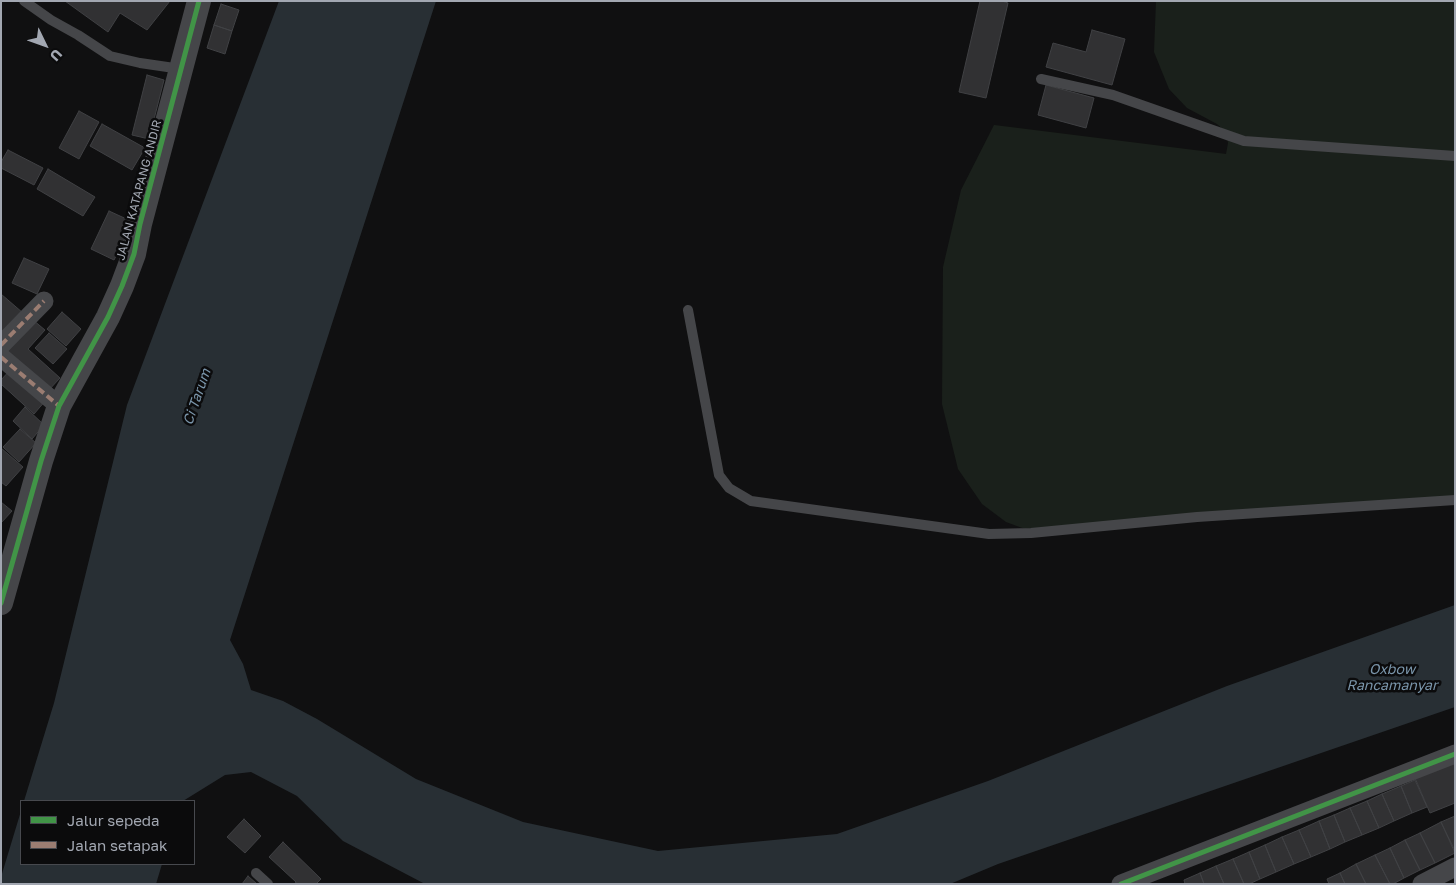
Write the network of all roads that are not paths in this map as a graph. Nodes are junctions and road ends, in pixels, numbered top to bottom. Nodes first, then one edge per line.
1 (24, 1) edge
2 (199, 1) edge
3 (181, 69) junction
4 (1041, 78) dead end
5 (1455, 156) edge
6 (44, 300) dead end
7 (688, 310) dead end
8 (1, 345) edge
9 (1, 358) edge
10 (59, 406) junction
11 (1455, 500) edge
12 (3, 593) edge
13 (1455, 754) edge
14 (1455, 866) edge
15 (256, 873) dead end
16 (268, 884) edge
17 (1121, 884) edge
18 (1422, 884) edge

1 - 3 lane
2 - 3 street, JALAN KATAPANG ANDIR
3 - 10 street, JALAN KATAPANG ANDIR
4 - 5 lane
6 - 8 street
7 - 11 lane
9 - 10 street
10 - 12 street, JALAN KATAPANG ANDIR
13 - 17 street
14 - 18 street
15 - 16 lane

